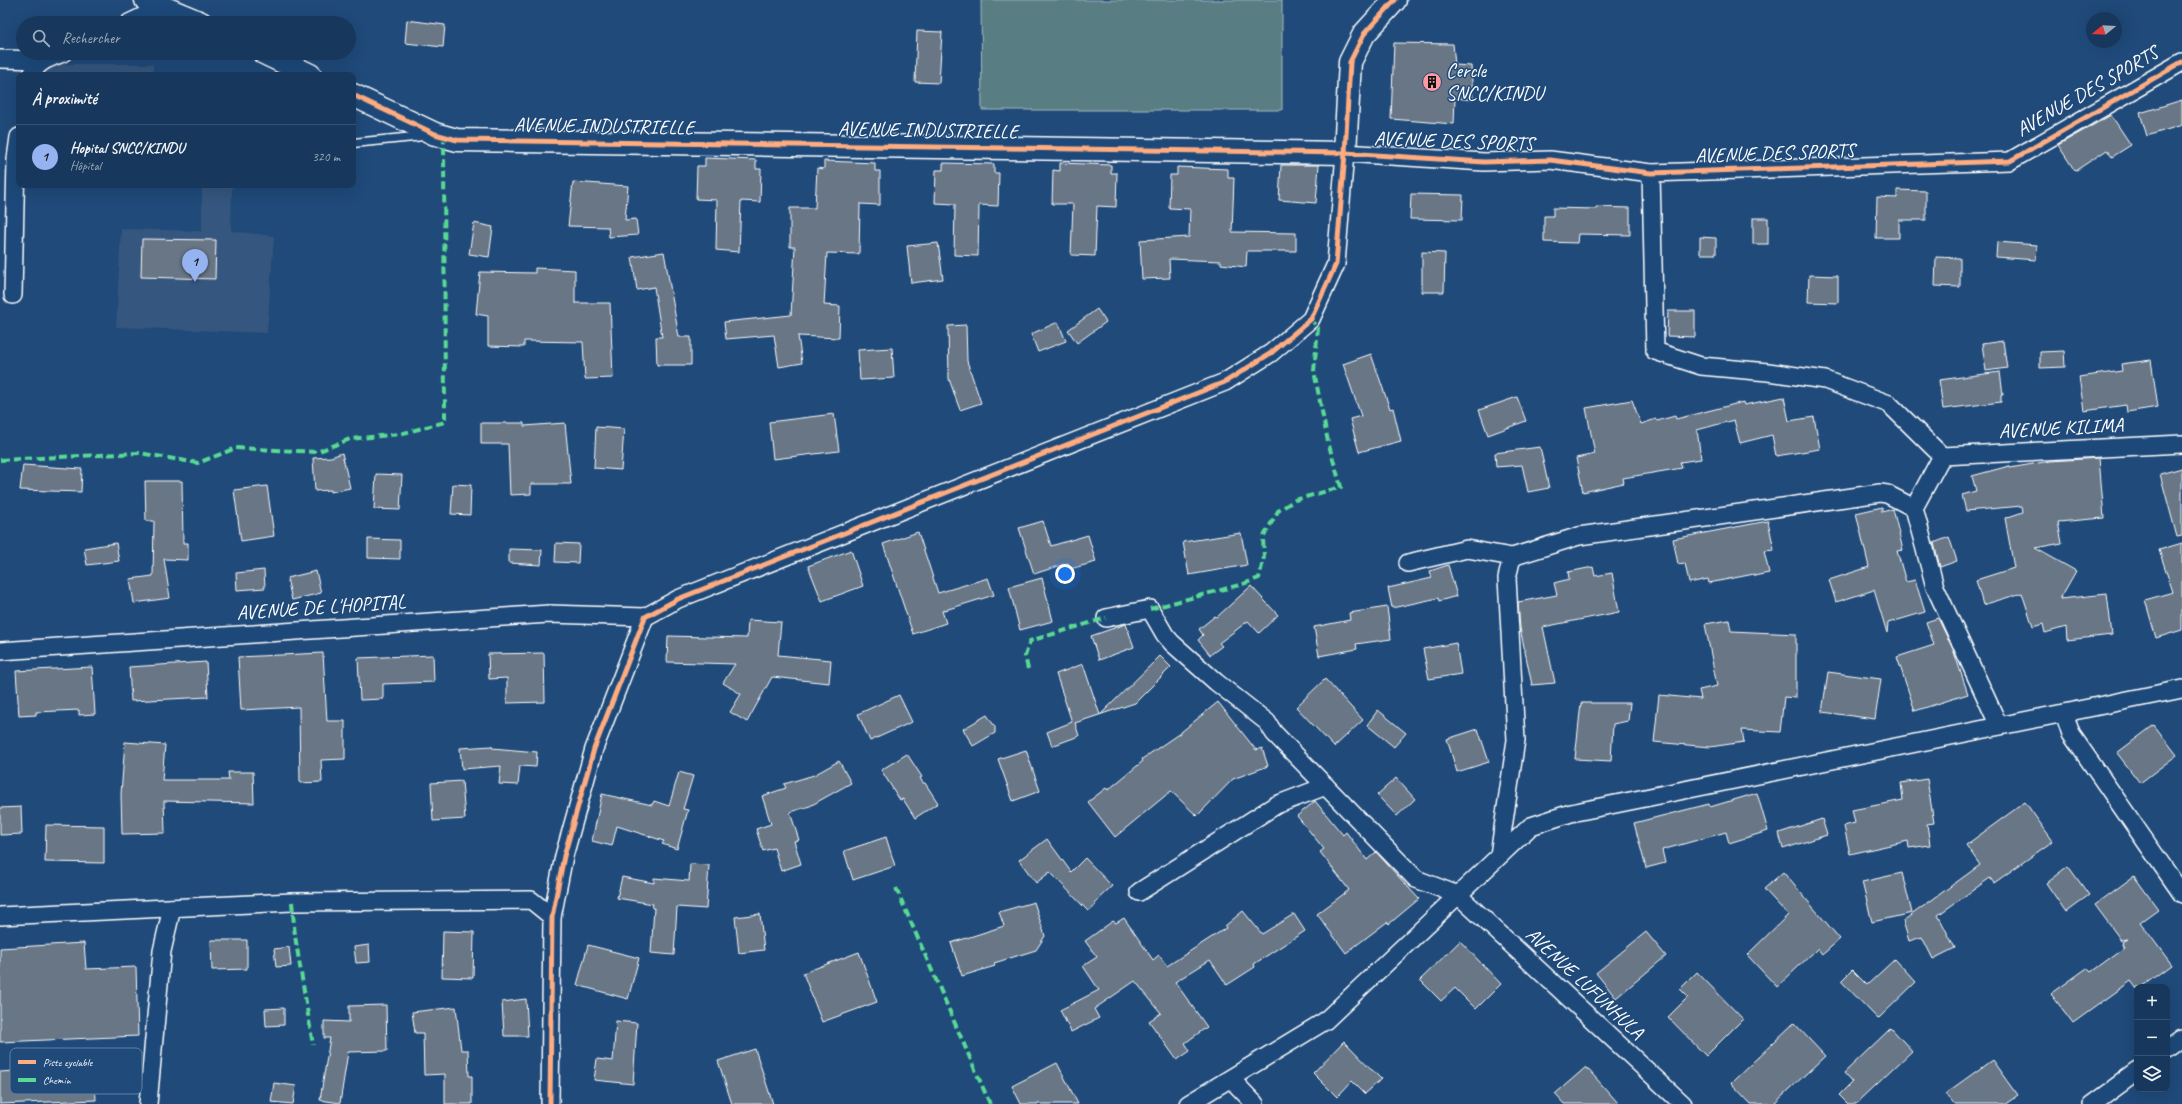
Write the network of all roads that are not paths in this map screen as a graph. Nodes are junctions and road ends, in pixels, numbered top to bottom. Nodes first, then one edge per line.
1 (1395, 0) edge
2 (156, 3) edge
3 (138, 16) edge
4 (185, 16) edge
5 (0, 59) edge
6 (16, 59) edge
7 (44, 60) edge
8 (279, 60) edge
9 (2182, 62) edge
10 (33, 72) edge
11 (304, 72) edge
12 (356, 96) edge
13 (435, 134) junction
14 (16, 143) edge
15 (356, 143) edge
16 (1345, 153) junction
17 (8, 159) edge
18 (1650, 173) junction
19 (7, 258) edge
20 (13, 295) dead end
21 (2182, 444) edge
22 (1942, 456) junction
23 (1914, 508) junction
24 (1512, 557) junction
25 (1408, 563) dead end
26 (645, 617) junction
27 (1106, 618) dead end
28 (0, 651) edge
29 (2182, 688) edge
30 (2064, 713) junction
31 (1999, 726) junction
32 (1326, 786) junction
33 (1499, 855) junction
34 (1139, 892) dead end
35 (2182, 894) edge
36 (1458, 895) junction
37 (172, 908) junction
38 (0, 916) edge
39 (552, 917) junction
40 (2182, 1039) edge
41 (2170, 1048) edge
42 (2134, 1073) edge
43 (1231, 1079) junction
44 (148, 1104) edge
45 (550, 1104) edge
46 (1188, 1104) edge
47 (1255, 1104) edge
48 (1683, 1104) edge
49 (2092, 1104) edge

1 - 16 street
2 - 3 street
2 - 4 street
5 - 6 street
7 - 10 street
8 - 11 street
9 - 18 street, AVENUE DES SPORTS
12 - 13 street, AVENUE INDUSTRIELLE
13 - 15 lane
13 - 16 street, AVENUE INDUSTRIELLE
14 - 17 street
16 - 18 street, AVENUE DES SPORTS
16 - 26 street
17 - 19 street
18 - 22 street
19 - 20 street
21 - 22 street, AVENUE KILIMA
22 - 23 street
23 - 24 street
23 - 31 street
24 - 25 street
24 - 33 street
26 - 28 street, AVENUE DE L'HOPITAL
26 - 39 street
27 - 32 street
29 - 30 street
30 - 31 street
30 - 35 street
31 - 33 street
32 - 34 street
32 - 36 street
33 - 36 street
36 - 43 street
36 - 48 street, AVENUE LUFUNHULA
37 - 38 street
37 - 39 street
37 - 44 street
39 - 45 street
40 - 41 street
42 - 49 street
43 - 46 street
43 - 47 street

